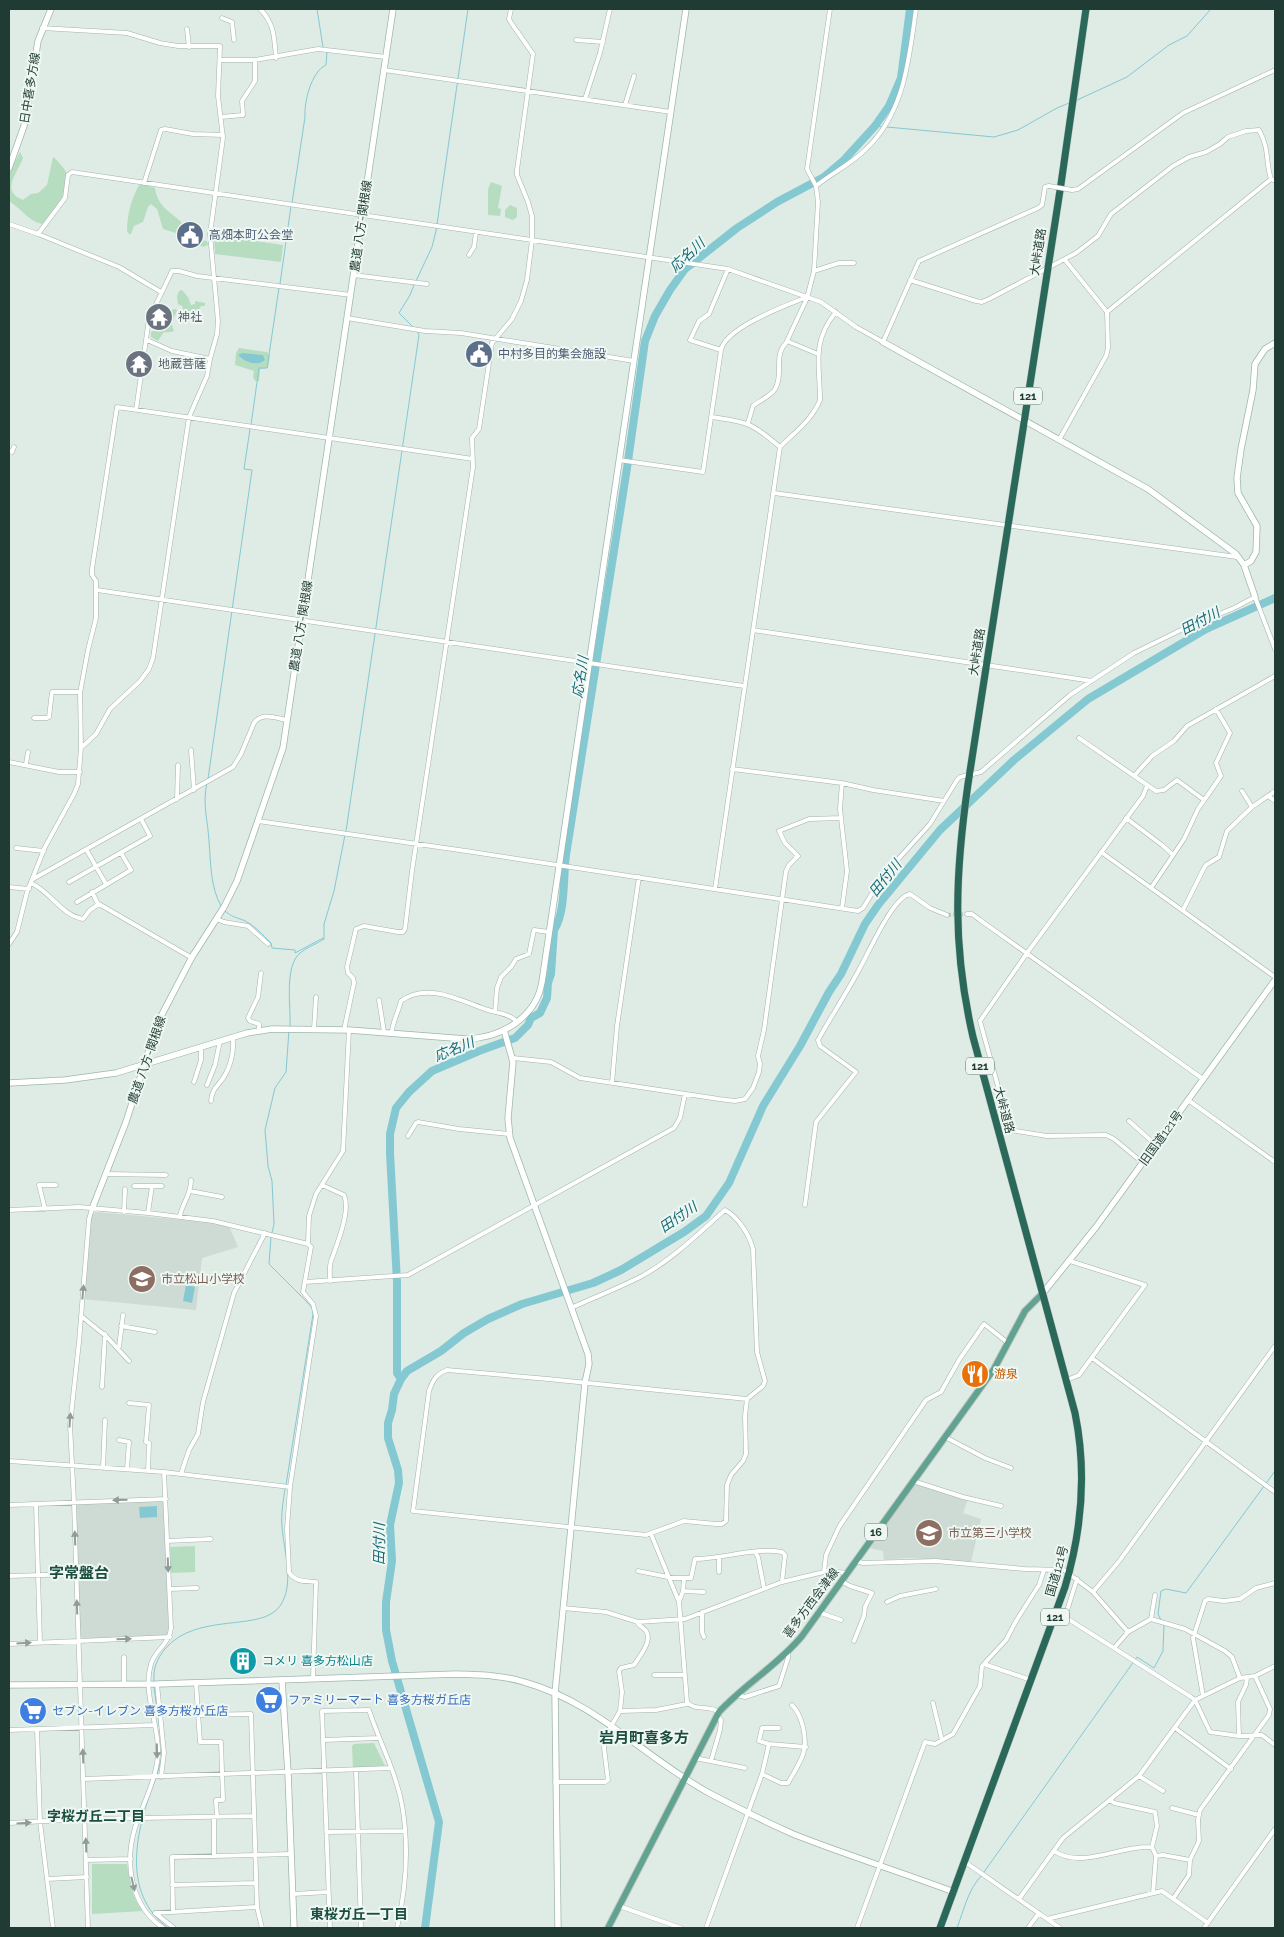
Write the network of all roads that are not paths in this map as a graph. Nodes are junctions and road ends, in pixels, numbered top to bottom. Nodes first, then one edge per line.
1 (51, 9) edge
2 (260, 9) edge
3 (393, 9) edge
4 (511, 9) edge
5 (610, 9) edge
6 (686, 9) edge
7 (830, 9) edge
8 (916, 9) edge
9 (1086, 9) edge
10 (222, 18) dead end
11 (42, 28) junction
12 (187, 29) dead end
13 (234, 40) dead end
14 (576, 40) dead end
15 (602, 42) junction
16 (189, 47) junction
17 (386, 57) junction
18 (276, 58) junction
19 (220, 60) junction
20 (256, 60) junction
21 (384, 70) junction
22 (1275, 70) edge
23 (634, 76) dead end
24 (529, 92) junction
25 (585, 99) junction
26 (625, 105) junction
27 (671, 112) junction
28 (221, 117) junction
29 (223, 135) junction
30 (9, 168) edge
31 (1273, 180) edge
32 (144, 183) junction
33 (815, 185) junction
34 (216, 194) junction
35 (362, 216) junction
36 (9, 224) edge
37 (476, 232) junction
38 (38, 234) junction
39 (532, 240) junction
40 (469, 256) dead end
41 (650, 258) junction
42 (1065, 260) junction
43 (854, 263) dead end
44 (728, 269) junction
45 (1047, 270) junction
46 (814, 271) junction
47 (354, 275) junction
48 (215, 277) junction
49 (910, 280) junction
50 (427, 284) dead end
51 (162, 292) junction
52 (350, 295) junction
53 (806, 297) junction
54 (836, 312) junction
55 (1107, 312) junction
56 (347, 318) junction
57 (147, 340) junction
58 (494, 340) junction
59 (787, 342) junction
60 (883, 342) junction
61 (1275, 342) edge
62 (721, 350) junction
63 (818, 354) junction
64 (210, 359) junction
65 (634, 361) junction
66 (136, 410) junction
67 (189, 417) junction
68 (712, 417) junction
69 (1024, 421) junction
70 (748, 424) junction
71 (329, 438) junction
72 (1059, 440) junction
73 (14, 447) dead end
74 (780, 447) junction
75 (9, 451) edge
76 (473, 459) junction
77 (621, 460) junction
78 (774, 493) junction
79 (1008, 525) junction
80 (1239, 557) junction
81 (1244, 564) junction
82 (97, 590) junction
83 (1256, 599) junction
84 (161, 601) junction
85 (302, 622) junction
86 (753, 630) junction
87 (447, 643) junction
88 (1275, 649) edge
89 (590, 664) junction
90 (986, 665) junction
91 (1275, 676) edge
92 (1092, 681) junction
93 (744, 686) junction
94 (80, 692) junction
95 (1216, 709) junction
96 (34, 718) dead end
97 (287, 720) junction
98 (1079, 738) dead end
99 (81, 748) junction
100 (191, 750) dead end
101 (28, 752) dead end
102 (9, 762) edge
103 (26, 764) junction
104 (178, 765) dead end
105 (732, 769) junction
106 (80, 772) junction
107 (970, 775) junction
108 (1134, 776) junction
109 (842, 783) junction
110 (1147, 786) junction
111 (194, 790) junction
112 (1242, 791) dead end
113 (1275, 791) edge
114 (1268, 796) junction
115 (177, 799) junction
116 (1204, 800) junction
117 (944, 801) junction
118 (1275, 801) edge
119 (1252, 807) junction
120 (841, 818) junction
121 (1126, 818) junction
122 (141, 819) junction
123 (258, 821) junction
124 (416, 844) junction
125 (16, 848) dead end
126 (86, 849) junction
127 (44, 851) junction
128 (1101, 852) junction
129 (121, 853) junction
130 (1173, 855) junction
131 (558, 865) junction
132 (96, 867) junction
133 (639, 877) junction
134 (32, 881) junction
135 (69, 882) dead end
136 (106, 884) junction
137 (9, 887) edge
138 (1152, 888) junction
139 (29, 889) junction
140 (715, 889) junction
141 (92, 892) junction
142 (782, 899) junction
143 (77, 902) dead end
144 (98, 904) junction
145 (842, 908) junction
146 (1182, 910) junction
147 (967, 914) tunnel mouth
148 (947, 915) tunnel mouth
149 (216, 919) junction
150 (549, 932) junction
151 (9, 944) edge
152 (268, 944) dead end
153 (1027, 953) junction
154 (192, 958) junction
155 (261, 973) dead end
156 (1275, 979) edge
157 (316, 997) dead end
158 (380, 1000) dead end
159 (495, 1012) junction
160 (517, 1022) junction
161 (314, 1029) junction
162 (259, 1030) junction
163 (347, 1030) junction
164 (384, 1032) junction
165 (392, 1033) junction
166 (505, 1033) junction
167 (232, 1037) junction
168 (220, 1041) junction
169 (202, 1048) junction
170 (513, 1058) junction
171 (143, 1066) junction
172 (1202, 1079) junction
173 (194, 1082) dead end
174 (9, 1083) edge
175 (612, 1083) junction
176 (207, 1085) dead end
177 (685, 1094) junction
178 (1188, 1100) junction
179 (211, 1101) dead end
180 (1129, 1121) dead end
181 (509, 1134) junction
182 (408, 1136) dead end
183 (1156, 1145) junction
184 (1275, 1162) edge
185 (1143, 1163) junction
186 (107, 1174) junction
187 (166, 1175) dead end
188 (191, 1180) dead end
189 (56, 1185) dead end
190 (322, 1185) junction
191 (134, 1186) dead end
192 (152, 1186) junction
193 (162, 1186) dead end
194 (125, 1189) dead end
195 (190, 1191) junction
196 (222, 1197) dead end
197 (805, 1204) dead end
198 (534, 1207) junction
199 (44, 1209) junction
200 (92, 1209) junction
201 (9, 1210) edge
202 (124, 1212) junction
203 (148, 1213) junction
204 (180, 1217) junction
205 (264, 1233) junction
206 (308, 1244) junction
207 (1070, 1261) junction
208 (330, 1280) junction
209 (304, 1282) junction
210 (1043, 1293) junction
211 (570, 1305) junction
212 (123, 1315) dead end
213 (81, 1316) junction
214 (121, 1326) junction
215 (155, 1332) dead end
216 (104, 1334) junction
217 (1008, 1343) junction
218 (1275, 1346) edge
219 (118, 1347) junction
220 (1092, 1358) junction
221 (129, 1361) dead end
222 (1067, 1380) junction
223 (585, 1383) junction
224 (102, 1386) dead end
225 (747, 1400) junction
226 (129, 1403) dead end
227 (106, 1420) dead end
228 (945, 1437) junction
229 (119, 1440) dead end
230 (1206, 1442) junction
231 (9, 1461) edge
232 (71, 1465) junction
233 (103, 1468) junction
234 (1011, 1468) dead end
235 (127, 1469) junction
236 (148, 1471) junction
237 (164, 1472) junction
238 (181, 1474) junction
239 (914, 1481) junction
240 (290, 1487) junction
241 (1275, 1492) edge
242 (166, 1499) junction
243 (74, 1502) junction
244 (36, 1504) junction
245 (9, 1505) edge
246 (1001, 1506) dead end
247 (572, 1527) junction
248 (650, 1534) junction
249 (211, 1539) dead end
250 (167, 1541) junction
251 (755, 1552) junction
252 (719, 1558) junction
253 (855, 1561) junction
254 (1044, 1570) junction
255 (638, 1571) dead end
256 (719, 1572) dead end
257 (824, 1572) junction
258 (847, 1573) junction
259 (76, 1574) junction
260 (1069, 1574) junction
261 (38, 1575) junction
262 (9, 1576) edge
263 (667, 1576) junction
264 (684, 1579) junction
265 (1077, 1579) junction
266 (841, 1581) junction
267 (782, 1582) junction
268 (1275, 1583) edge
269 (197, 1588) dead end
270 (764, 1588) junction
271 (169, 1589) junction
272 (936, 1589) dead end
273 (683, 1591) junction
274 (704, 1592) dead end
275 (1093, 1592) junction
276 (1155, 1595) dead end
277 (678, 1602) junction
278 (887, 1602) dead end
279 (563, 1608) junction
280 (702, 1612) junction
281 (818, 1612) junction
282 (680, 1619) junction
283 (1151, 1619) junction
284 (841, 1620) dead end
285 (637, 1622) junction
286 (1128, 1632) junction
287 (1194, 1633) junction
288 (170, 1637) junction
289 (704, 1637) dead end
290 (78, 1641) junction
291 (854, 1641) dead end
292 (40, 1643) junction
293 (9, 1644) edge
294 (1115, 1647) junction
295 (788, 1650) junction
296 (124, 1657) dead end
297 (984, 1664) junction
298 (1275, 1666) edge
299 (654, 1675) dead end
300 (685, 1675) junction
301 (1255, 1676) junction
302 (1240, 1678) junction
303 (1246, 1678) junction
304 (313, 1679) junction
305 (1031, 1680) junction
306 (282, 1681) junction
307 (196, 1683) junction
308 (124, 1684) junction
309 (149, 1684) junction
310 (157, 1684) junction
311 (9, 1685) edge
312 (80, 1686) junction
313 (555, 1693) junction
314 (737, 1694) junction
315 (1203, 1696) junction
316 (1195, 1700) junction
317 (933, 1703) dead end
318 (687, 1704) junction
319 (792, 1705) dead end
320 (620, 1711) junction
321 (718, 1714) junction
322 (199, 1715) junction
323 (154, 1725) junction
324 (612, 1726) junction
325 (82, 1728) junction
326 (778, 1728) dead end
327 (1175, 1728) junction
328 (9, 1730) edge
329 (37, 1730) junction
330 (1256, 1735) junction
331 (1239, 1736) junction
332 (378, 1738) junction
333 (323, 1740) junction
334 (942, 1740) junction
335 (769, 1744) junction
336 (1275, 1745) edge
337 (806, 1747) junction
338 (695, 1758) junction
339 (712, 1761) junction
340 (391, 1768) junction
341 (745, 1768) dead end
342 (1231, 1769) junction
343 (356, 1770) junction
344 (324, 1771) junction
345 (288, 1773) junction
346 (222, 1774) junction
347 (253, 1774) junction
348 (762, 1774) junction
349 (161, 1776) junction
350 (1139, 1776) junction
351 (153, 1777) junction
352 (684, 1778) junction
353 (83, 1779) junction
354 (555, 1782) junction
355 (1163, 1791) dead end
356 (1110, 1800) junction
357 (1172, 1808) dead end
358 (749, 1813) junction
359 (1198, 1815) junction
360 (254, 1816) junction
361 (215, 1817) junction
362 (85, 1819) junction
363 (138, 1819) junction
364 (40, 1822) junction
365 (9, 1823) edge
366 (1275, 1829) edge
367 (358, 1831) junction
368 (404, 1831) junction
369 (326, 1832) junction
370 (1152, 1847) junction
371 (1054, 1851) junction
372 (291, 1854) junction
373 (214, 1856) junction
374 (256, 1856) junction
375 (1156, 1856) junction
376 (131, 1859) junction
377 (86, 1860) junction
378 (1190, 1860) junction
379 (965, 1862) junction
380 (880, 1865) junction
381 (87, 1877) junction
382 (47, 1879) junction
383 (256, 1883) junction
384 (172, 1885) junction
385 (328, 1892) junction
386 (954, 1892) junction
387 (1153, 1893) junction
388 (292, 1894) junction
389 (1018, 1899) junction
390 (1173, 1899) junction
391 (619, 1906) junction
392 (257, 1907) junction
393 (172, 1911) junction
394 (1039, 1913) junction
395 (1048, 1919) junction
396 (1208, 1923) junction
397 (53, 1928) edge
398 (88, 1928) edge
399 (162, 1928) edge
400 (174, 1928) edge
401 (262, 1928) edge
402 (294, 1928) edge
403 (330, 1928) edge
404 (361, 1928) edge
405 (397, 1928) edge
406 (558, 1928) edge
407 (608, 1928) edge
408 (681, 1928) edge
409 (706, 1928) edge
410 (857, 1928) edge
411 (940, 1928) edge
412 (1028, 1928) edge
413 (1060, 1928) edge
414 (1204, 1928) edge

1 - 11 street, 日中喜多方線
2 - 18 street
3 - 17 street, 農道 八方-関根線
4 - 24 street
5 - 15 street
6 - 27 street
7 - 33 street
8 - 33 street
9 - 45 highway, 大峠道路 / 121
10 - 13 street
11 - 16 street
11 - 30 street, 日中喜多方線
12 - 16 street
14 - 15 street
15 - 25 street
16 - 19 street
17 - 18 street
17 - 21 street, 農道 八方-関根線
18 - 20 street
19 - 20 street
19 - 28 street
20 - 28 street
21 - 24 street
21 - 35 street, 農道 八方-関根線
22 - 49 street, bridge
23 - 26 street
24 - 25 street
24 - 39 street
25 - 26 street
26 - 27 street
27 - 41 street
28 - 29 street
29 - 32 street
29 - 34 street
31 - 42 street
31 - 55 street
32 - 34 street
32 - 38 street
33 - 46 street
34 - 35 street
34 - 48 street
35 - 37 street
35 - 47 street, 農道 八方-関根線
36 - 38 street
37 - 39 street
37 - 40 street
38 - 51 street
39 - 41 street
39 - 58 street
41 - 44 street
41 - 65 street
42 - 45 street
42 - 55 street
43 - 46 street
44 - 53 street
44 - 62 street
45 - 49 street
45 - 69 highway, 大峠道路 / 121
46 - 53 street
47 - 50 street
47 - 52 street, 農道 八方-関根線
48 - 51 street
48 - 52 street
48 - 64 street
49 - 60 street
51 - 57 street
52 - 56 street, 農道 八方-関根線
53 - 54 street
53 - 59 street
53 - 62 street
54 - 60 street
54 - 63 street
55 - 72 street
56 - 58 street
56 - 71 street, 農道 八方-関根線
57 - 64 street
57 - 66 street
58 - 65 street
58 - 76 street
59 - 63 street
59 - 70 street
60 - 69 street
61 - 81 street
62 - 68 street
63 - 74 street
64 - 67 street
65 - 77 street
66 - 67 street
66 - 82 street
67 - 71 street
67 - 84 street
68 - 70 street
68 - 77 street
69 - 72 street
69 - 79 highway, 大峠道路 / 121
70 - 74 street
71 - 76 street
71 - 85 street, 農道 八方-関根線
72 - 80 street
73 - 75 street
74 - 78 street
76 - 87 street
77 - 89 street
78 - 79 street
78 - 86 street
79 - 80 street
79 - 90 highway, 大峠道路 / 121
80 - 81 street
81 - 83 street
82 - 84 street
82 - 94 street
83 - 88 street
83 - 92 street
84 - 85 street
84 - 99 street
85 - 87 street
85 - 97 street, 農道 八方-関根線
86 - 90 street
86 - 93 street
87 - 89 street
87 - 124 street
89 - 93 street
89 - 131 street
90 - 92 street
90 - 107 highway, 大峠道路 / 121
91 - 95 street
92 - 107 street
93 - 105 street
94 - 96 street
94 - 99 street
95 - 108 street
95 - 116 street
97 - 111 street
97 - 123 street, 農道 八方-関根線
98 - 108 street
99 - 106 street
100 - 111 street
101 - 103 street
102 - 103 street
103 - 106 street
104 - 115 street
105 - 109 street
105 - 140 street
106 - 127 street
107 - 117 street
107 - 210 highway, 大峠道路 / 121
108 - 110 street
109 - 117 street
109 - 120 street
110 - 116 street
110 - 121 street
111 - 115 street
112 - 119 street
113 - 114 street
114 - 118 street
114 - 119 street
115 - 122 street
116 - 130 street
117 - 145 street
119 - 146 street
120 - 142 street
120 - 145 street
121 - 128 street
121 - 130 street
122 - 126 street
122 - 129 street
123 - 124 street
123 - 149 street, 農道 八方-関根線
124 - 131 street
124 - 163 street
125 - 127 street
126 - 132 street
126 - 134 street
127 - 134 street
128 - 138 street
128 - 153 street
129 - 132 street
129 - 136 street
130 - 138 street
131 - 133 street
131 - 150 street
132 - 135 street
132 - 136 street
133 - 140 street
133 - 175 street
134 - 139 street
134 - 144 street
136 - 141 street
137 - 139 street
138 - 146 street
139 - 151 street
140 - 142 street
141 - 143 street
141 - 144 street
142 - 145 street
142 - 177 street
144 - 154 street
146 - 156 street
147 - 153 street
148 - 197 street
149 - 152 street
149 - 154 street, 農道 八方-関根線
150 - 159 street
150 - 160 street
153 - 172 street
153 - 185 street
154 - 171 street, 農道 八方-関根線
155 - 162 street
156 - 172 street, 旧国道121号
157 - 161 street
158 - 164 street
159 - 160 street
159 - 165 street
160 - 166 street
161 - 162 street
161 - 163 street
162 - 167 street
163 - 164 street
163 - 190 street
164 - 165 street
165 - 166 street
166 - 170 street
167 - 168 street
167 - 179 street
168 - 169 street
168 - 176 street
169 - 171 street
169 - 173 street
170 - 175 street
170 - 181 street
171 - 174 street
171 - 186 street, 農道 八方-関根線
172 - 178 street, 旧国道121号
175 - 177 street
177 - 198 street
178 - 183 street, 旧国道121号
178 - 184 street
180 - 183 street
181 - 182 street
181 - 198 street
183 - 185 street, 旧国道121号
185 - 207 street, 旧国道121号
186 - 187 street
186 - 200 street, 農道 八方-関根線
188 - 195 street
189 - 199 street
190 - 206 street
190 - 208 street
191 - 192 street
192 - 193 street
192 - 203 street
194 - 202 street
195 - 196 street
195 - 204 street
198 - 208 street
198 - 211 street
199 - 200 street
199 - 201 street
200 - 202 street
213 -> 200 street
202 - 203 street
203 - 204 street
204 - 205 street
205 - 206 street
205 - 238 street
206 - 209 street
207 - 210 street, 旧国道121号
207 - 220 street
208 - 209 street
209 - 240 street
210 - 217 main road, 喜多方西会津線 / 16
210 - 222 highway, 国道121号 / 121
211 - 223 street
211 - 225 street
212 - 214 street
213 - 216 street
232 -> 213 street
214 - 215 street
214 - 219 street
216 - 219 street
216 - 224 street
217 - 228 main road, 喜多方西会津線 / 16
217 - 257 street
218 - 230 street
219 - 221 street
220 - 222 street
220 - 230 street
222 - 260 highway, 国道121号 / 121
223 - 225 street
223 - 247 street
223 - 247 street
225 - 248 street
226 - 236 street
227 - 233 street
228 - 234 street
228 - 239 main road, 喜多方西会津線 / 16
229 - 235 street
230 - 241 street
230 - 275 street
231 - 232 street
232 - 233 street
232 - 243 street
233 - 235 street
235 - 236 street
236 - 237 street
237 - 238 street
237 - 242 street
238 - 240 street
239 - 246 street
239 - 253 main road, 喜多方西会津線 / 16
240 - 304 street
242 -> 243 street
242 - 250 street
243 - 244 street
259 -> 243 street
244 - 245 street
244 - 261 street
247 - 248 street
247 - 279 street
248 - 263 street
249 - 250 street
250 -> 271 street
251 - 252 street
251 - 267 street
251 - 270 street
252 - 256 street
252 - 264 street
253 - 254 street
253 - 258 main road, 喜多方西会津線 / 16
254 - 260 street
254 - 297 street
255 - 263 street
257 - 258 street
257 - 267 street
258 - 266 main road, 喜多方西会津線 / 16
259 - 261 street
290 -> 259 street
260 - 265 street
260 - 305 highway, 国道121号 / 121
261 - 262 street
261 - 292 street
263 - 264 street
263 - 277 street
264 - 273 street
265 - 275 street
265 - 294 street
266 - 281 main road, 喜多方西会津線 / 16
266 - 291 street
267 - 270 street
268 - 287 street
269 - 271 street
270 - 280 street
271 - 288 street
272 - 278 street
273 - 274 street
273 - 277 street
275 - 286 street
276 - 283 street
277 - 282 street
279 - 285 street
279 - 313 street
280 - 282 street
280 - 289 street
281 - 284 street
281 - 295 main road, 喜多方西会津線 / 16
282 - 285 street
282 - 300 street
283 - 286 street
283 - 287 street
285 - 320 street
286 - 294 street
287 - 302 street
287 - 315 street
290 -> 288 street
288 - 309 street
290 - 292 street
290 - 312 street
293 -> 292 street
294 - 316 street
295 - 314 main road, 喜多方西会津線 / 16
295 - 314 street
296 - 308 street
297 - 305 street
297 - 334 street
298 - 301 street
299 - 300 street
300 - 318 street
301 - 303 street
301 - 330 street
302 - 303 street
302 - 315 street
303 - 331 street
304 - 306 street
304 - 313 street
305 - 379 highway, 国道121号 / 121
306 - 307 street
306 - 345 street
307 - 310 street
307 - 322 street
308 - 309 street
308 - 312 street
309 - 310 street
309 - 323 street
310 - 349 street
311 - 312 street
312 - 325 street
313 - 324 street
313 - 354 street
314 - 321 main road, 喜多方西会津線 / 16
315 - 316 street
316 - 327 street
316 - 331 street
317 - 334 street
318 - 320 street
318 - 321 street
319 - 337 street
320 - 324 street
321 - 338 main road, 喜多方西会津線 / 16
321 - 339 street
322 - 346 street
322 - 347 street
323 - 325 street
323 -> 351 street
324 - 352 street
324 - 354 street
325 - 329 street
353 -> 325 street
326 - 335 street
327 - 342 street
327 - 350 street
328 - 329 street
329 - 364 street
330 - 331 street
330 - 336 street
330 - 342 street
332 - 333 street
332 - 333 street
332 - 340 street
333 - 344 street
334 - 380 street
335 - 337 street
335 - 348 street
337 - 348 street
338 - 339 street
338 - 352 main road, 喜多方西会津線 / 16
339 - 341 street
340 - 343 street
340 - 368 street
342 - 359 street
343 - 344 street
343 - 367 street
344 - 345 street
344 - 369 street
345 - 347 street
345 - 372 street
346 - 347 street
346 - 349 street
346 - 361 street
347 - 360 street
348 - 358 street
349 - 351 street
350 - 355 street
350 - 356 street
351 - 353 street
351 - 363 street
352 - 358 street
352 - 391 main road, 喜多方西会津線 / 16
353 - 362 street
354 - 406 street
356 - 370 street
356 - 371 street
357 - 359 street
358 - 380 street
358 - 409 street
359 - 378 street
360 - 361 street
360 - 374 street
361 - 363 street
361 - 373 street
362 - 363 street
362 - 364 street
377 -> 362 street
363 - 376 street
365 -> 364 street
364 - 382 street
366 - 396 street
367 - 368 street
367 - 369 street
367 - 404 street
368 - 405 street
369 - 385 street
370 - 371 street
370 - 375 street
371 - 389 street
372 - 374 street
372 - 388 street
373 - 374 street
373 - 384 street
374 - 383 street
375 - 378 street
375 - 387 street
376 - 377 street
376 -> 399 street
377 - 381 street
378 - 390 street
379 - 386 highway, 国道121号 / 121
379 - 389 street
380 - 386 street
380 - 410 street
381 - 382 street
381 - 398 street
382 - 397 street
383 - 384 street
383 - 392 street
384 - 393 street
385 - 388 street
385 - 403 street
386 - 411 highway, 国道121号 / 121
387 - 390 street
387 - 395 street
388 - 402 street
389 - 394 street
390 - 396 street
391 - 407 main road, 喜多方西会津線 / 16
391 - 408 street
392 - 393 street
392 - 401 street
393 - 400 street
394 - 395 street
394 - 412 street
395 - 413 street
396 - 414 street

